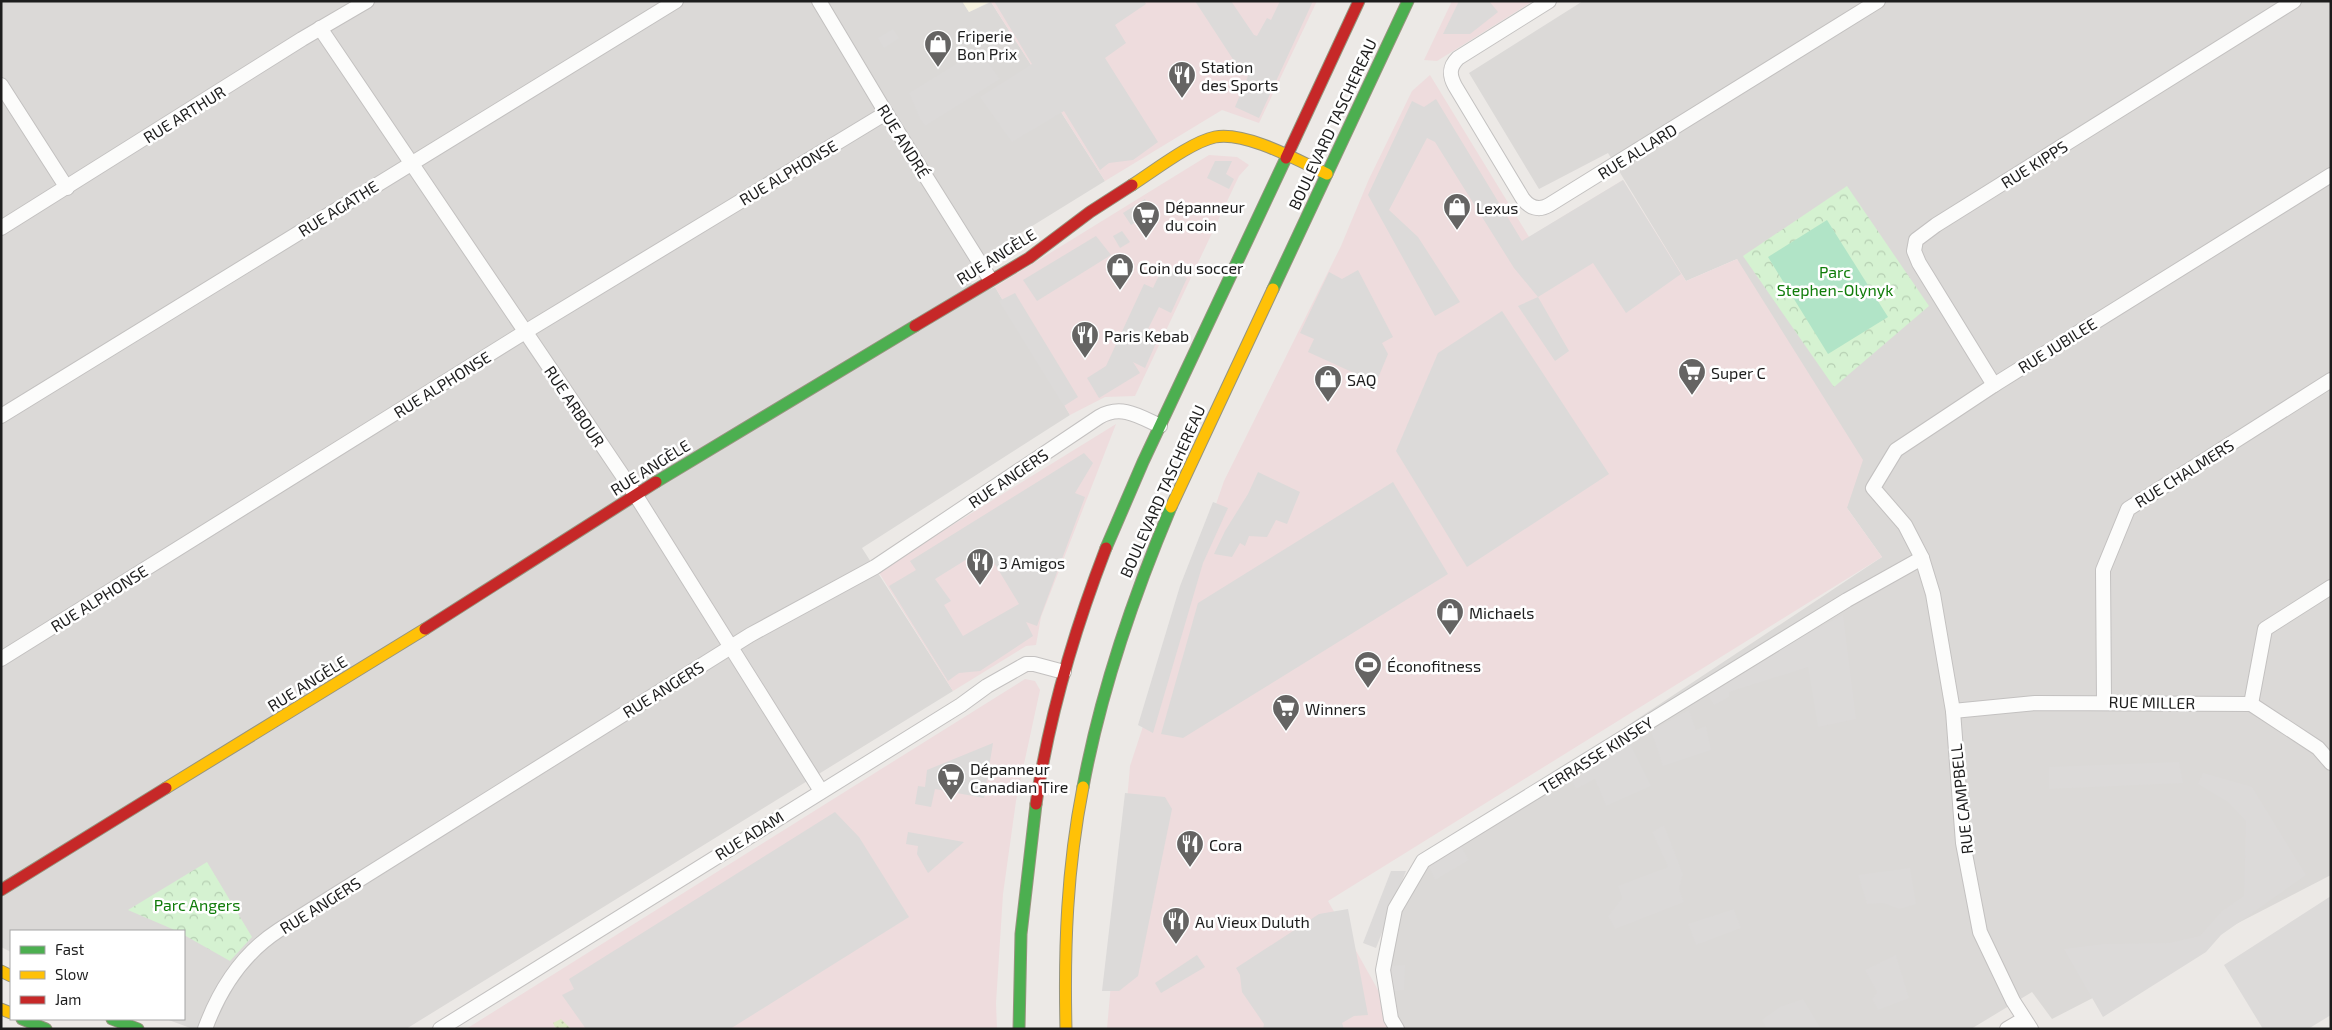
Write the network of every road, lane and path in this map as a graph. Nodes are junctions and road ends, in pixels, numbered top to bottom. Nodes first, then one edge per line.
1 (367, 1) edge
2 (676, 1) edge
3 (819, 1) edge
4 (1360, 1) edge
5 (1408, 1) edge
6 (1549, 1) edge
7 (1878, 1) edge
8 (2294, 1) edge
9 (320, 28) junction
10 (1, 84) edge
11 (886, 113) junction
12 (1287, 156) junction
13 (412, 162) junction
14 (1327, 174) junction
15 (2331, 176) edge
16 (66, 188) junction
17 (1, 228) edge
18 (990, 279) junction
19 (525, 332) junction
20 (2331, 380) edge
21 (1994, 385) junction
22 (1, 416) edge
23 (1160, 426) junction
24 (635, 494) junction
25 (1922, 558) junction
26 (2331, 587) edge
27 (731, 647) junction
28 (1, 659) edge
29 (1064, 672) junction
30 (2104, 701) junction
31 (2251, 704) junction
32 (1953, 711) junction
33 (2331, 763) edge
34 (820, 791) junction
35 (1, 890) edge
36 (24, 1020) edge
37 (115, 1020) edge
38 (2028, 1024) edge
39 (46, 1029) edge
40 (138, 1029) edge
41 (204, 1029) edge
42 (440, 1029) edge
43 (1019, 1029) edge
44 (1066, 1029) edge
45 (1397, 1029) edge
46 (2008, 1029) edge

1 - 9 street, RUE ARTHUR
2 - 13 street, RUE AGATHE
3 - 11 street, RUE ANDRÉ
4 - 12 main road, BOULEVARD TASCHEREAU
5 - 14 main road, BOULEVARD TASCHEREAU
6 - 7 street, RUE ALLARD
8 - 21 street, RUE KIPPS
9 - 13 street, RUE ARBOUR
9 - 16 street, RUE ARTHUR
10 - 16 street
11 - 18 street, RUE ANDRÉ
11 - 19 street, RUE ALPHONSE
12 - 14 main road, RUE ANGÈLE
12 - 18 main road, RUE ANGÈLE
12 - 23 main road, BOULEVARD TASCHEREAU
13 - 19 street, RUE ARBOUR
13 - 22 street, RUE AGATHE
14 - 44 main road, BOULEVARD TASCHEREAU
15 - 21 street, RUE JUBILEE
16 - 17 street, RUE ARTHUR
18 - 24 main road, RUE ANGÈLE
19 - 24 street, RUE ARBOUR
19 - 28 street, RUE ALPHONSE
20 - 30 street, RUE CHALMERS
21 - 25 street, RUE JUBILEE
23 - 27 street, RUE ANGERS
23 - 29 main road, BOULEVARD TASCHEREAU
24 - 27 street, RUE ARBOUR
24 - 35 main road, RUE ANGÈLE
25 - 32 street, RUE CAMPBELL
25 - 45 street, TERRASSE KINSEY
26 - 31 street
27 - 34 street, RUE ARBOUR
27 - 41 street, RUE ANGERS
29 - 34 street, RUE ADAM
29 - 43 main road, BOULEVARD TASCHEREAU
30 - 31 street, RUE MILLER
30 - 32 street, RUE MILLER
31 - 33 street
32 - 38 street, RUE CAMPBELL
34 - 42 street, RUE ADAM
36 - 39 main road
37 - 40 main road
38 - 46 street

